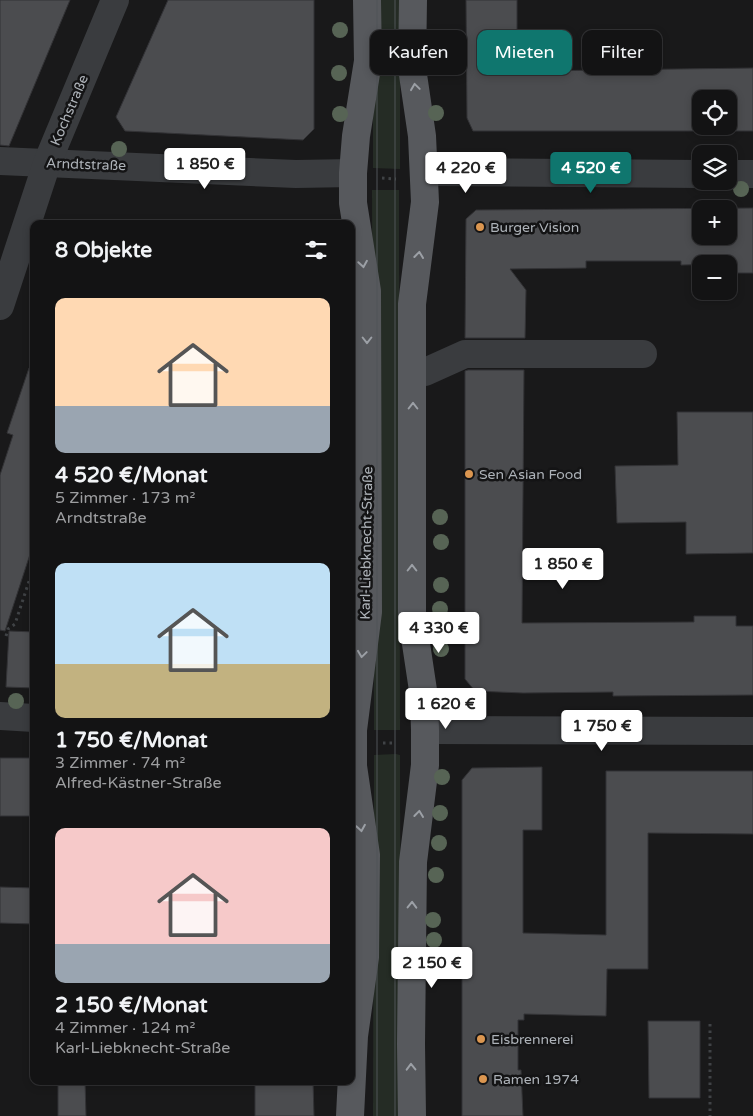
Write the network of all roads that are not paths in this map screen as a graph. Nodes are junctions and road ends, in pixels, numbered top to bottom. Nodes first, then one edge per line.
1 (115, 0) edge
2 (367, 0) edge
3 (413, 0) edge
4 (0, 161) edge
5 (47, 163) junction
6 (692, 174) edge
7 (737, 174) edge
8 (753, 174) edge
9 (364, 176) junction
10 (414, 176) junction
11 (0, 306) edge
12 (643, 354) dead end
13 (413, 373) junction
14 (355, 708) edge
15 (0, 716) edge
16 (30, 718) edge
17 (753, 731) edge
18 (413, 734) junction
19 (355, 780) edge
20 (355, 1029) edge
21 (352, 1085) edge
22 (350, 1116) edge
23 (412, 1116) edge

1 - 5 street, Kochstraße
2 - 9 main road, Karl-Liebknecht-Straße
10 -> 3 main road
4 - 5 street, Arndtstraße
5 - 9 street, Arndtstraße
5 - 11 street, Kochstraße
6 - 10 street
7 - 8 street
9 -> 14 main road, Karl-Liebknecht-Straße
13 -> 10 main road
12 - 13 street
18 -> 13 main road
15 - 16 street
17 - 18 street
23 -> 18 main road
19 -> 20 main road, Karl-Liebknecht-Straße
21 -> 22 main road, Karl-Liebknecht-Straße

